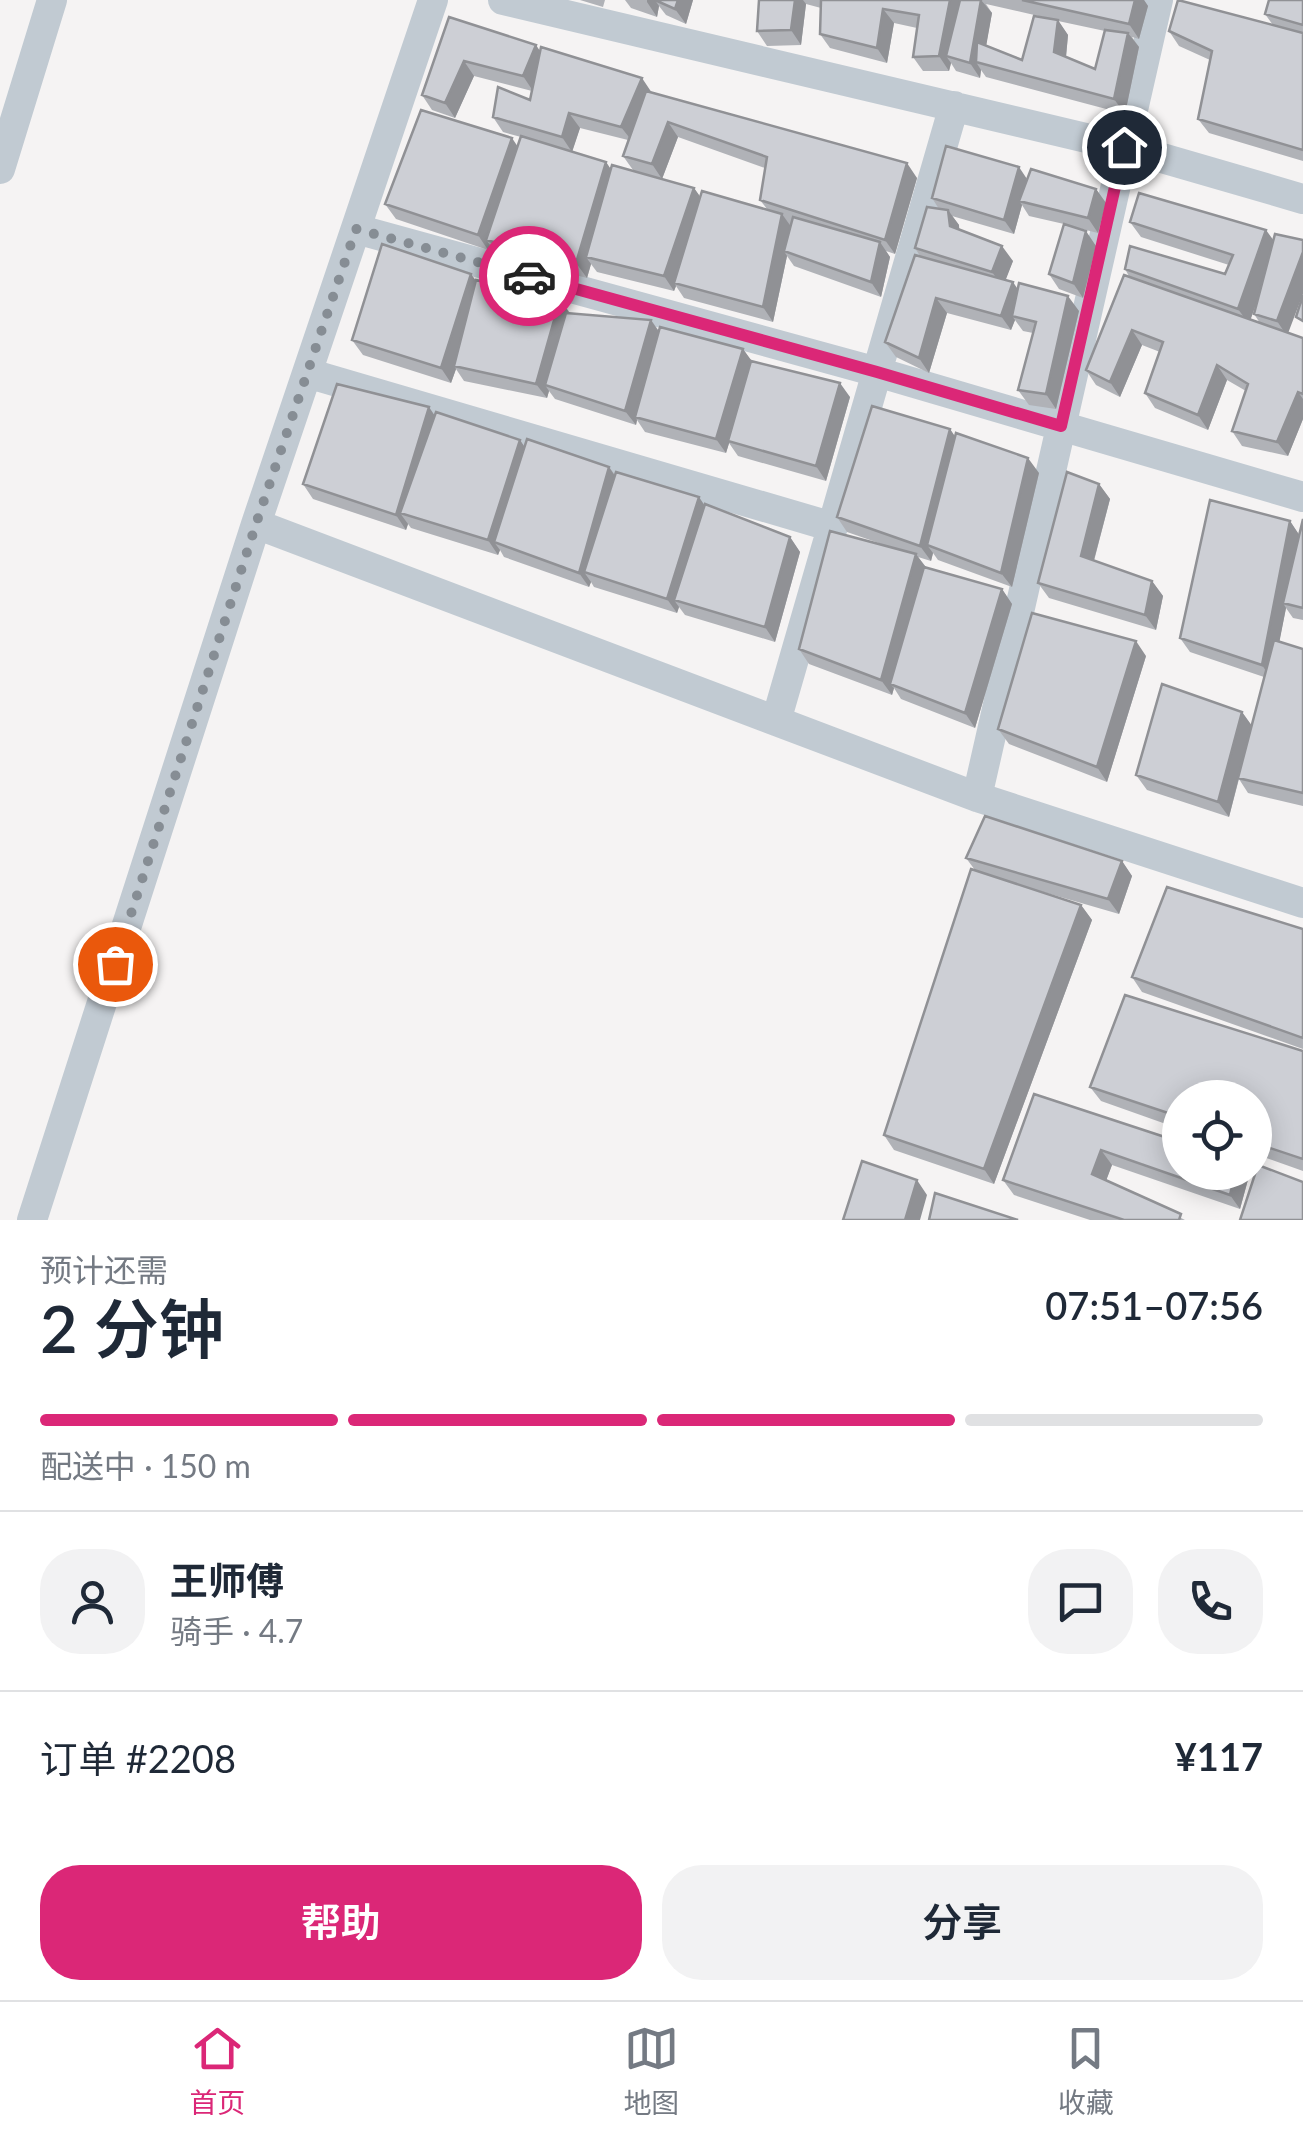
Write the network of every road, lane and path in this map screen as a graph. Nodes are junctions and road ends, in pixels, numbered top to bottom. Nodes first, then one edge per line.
1 (52, 0) edge
2 (433, 0) edge
3 (503, 0) edge
4 (1158, 0) edge
5 (954, 106) junction
6 (1124, 147) junction
7 (0, 168) edge
8 (1303, 199) edge
9 (356, 229) junction
10 (877, 372) junction
11 (307, 373) junction
12 (1061, 426) junction
13 (1303, 497) edge
14 (256, 524) junction
15 (832, 527) junction
16 (776, 722) junction
17 (977, 798) junction
18 (1303, 903) edge
19 (32, 1220) edge

1 - 7 street
2 - 9 street
3 - 5 street
4 - 6 street
5 - 6 street
5 - 10 street
6 - 8 street
6 - 12 street
9 - 10 street
9 - 11 street
10 - 12 street
10 - 15 street
11 - 14 street
11 - 15 street
12 - 13 street
12 - 17 street
14 - 16 street
14 - 19 street
15 - 16 street
16 - 17 street
17 - 18 street

